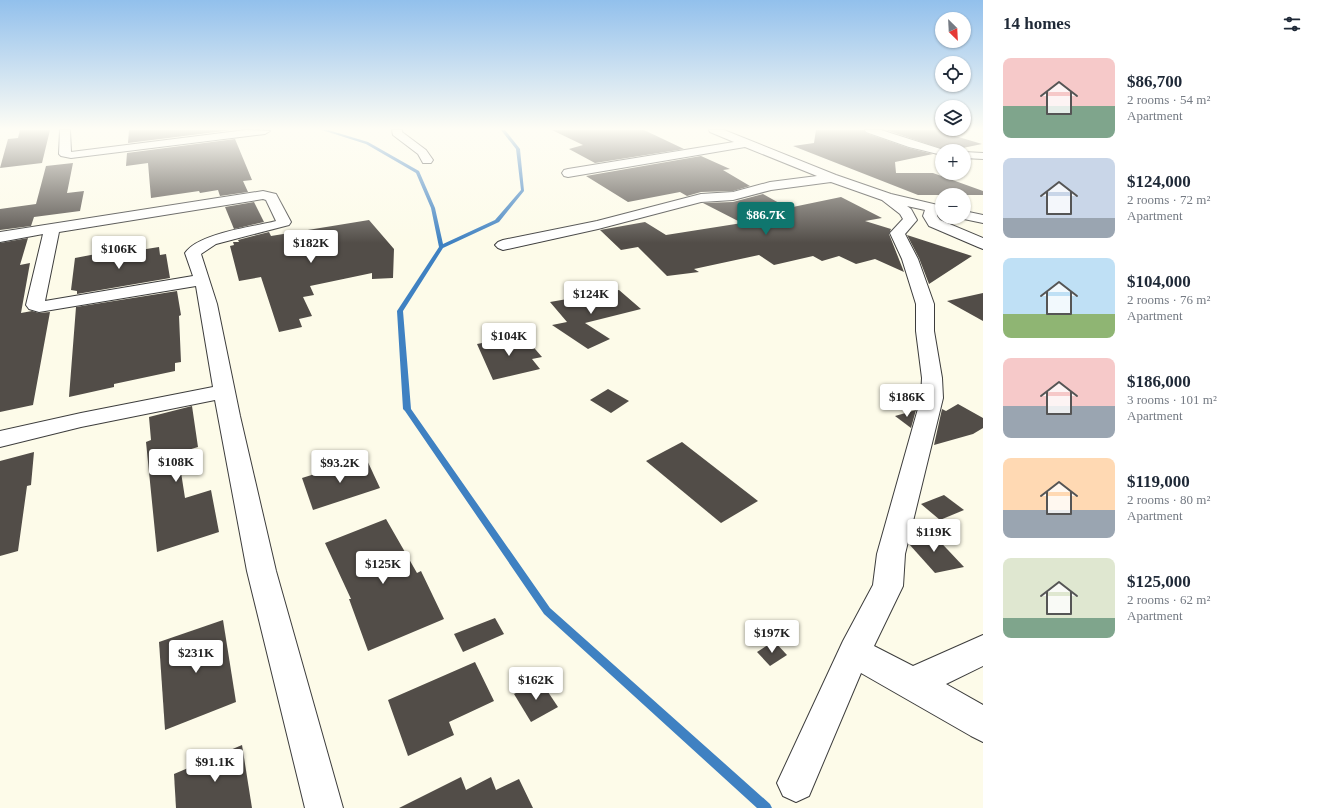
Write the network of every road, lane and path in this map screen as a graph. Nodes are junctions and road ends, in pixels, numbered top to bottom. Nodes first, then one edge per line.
1 (600, 168) edge
2 (807, 168) edge
3 (568, 173) dead end
4 (832, 178) junction
5 (887, 197) junction
6 (935, 208) edge
7 (935, 212) edge
8 (971, 216) edge
9 (983, 219) edge
10 (935, 224) edge
11 (936, 224) edge
12 (52, 229) junction
13 (0, 237) edge
14 (983, 244) edge
15 (503, 245) dead end
16 (202, 280) junction
17 (224, 391) junction
18 (0, 439) edge
19 (983, 650) edge
20 (854, 652) junction
21 (912, 683) junction
22 (983, 724) edge
23 (796, 783) dead end
24 (324, 808) edge

1 - 3 street
2 - 4 street
4 - 5 street
4 - 15 street
5 - 6 street
5 - 20 street
7 - 10 street
8 - 9 street
11 - 14 street
12 - 13 street
12 - 16 street
12 - 16 street
16 - 17 street
17 - 18 street
17 - 24 street
19 - 21 street
20 - 21 street
20 - 23 street
21 - 22 street

